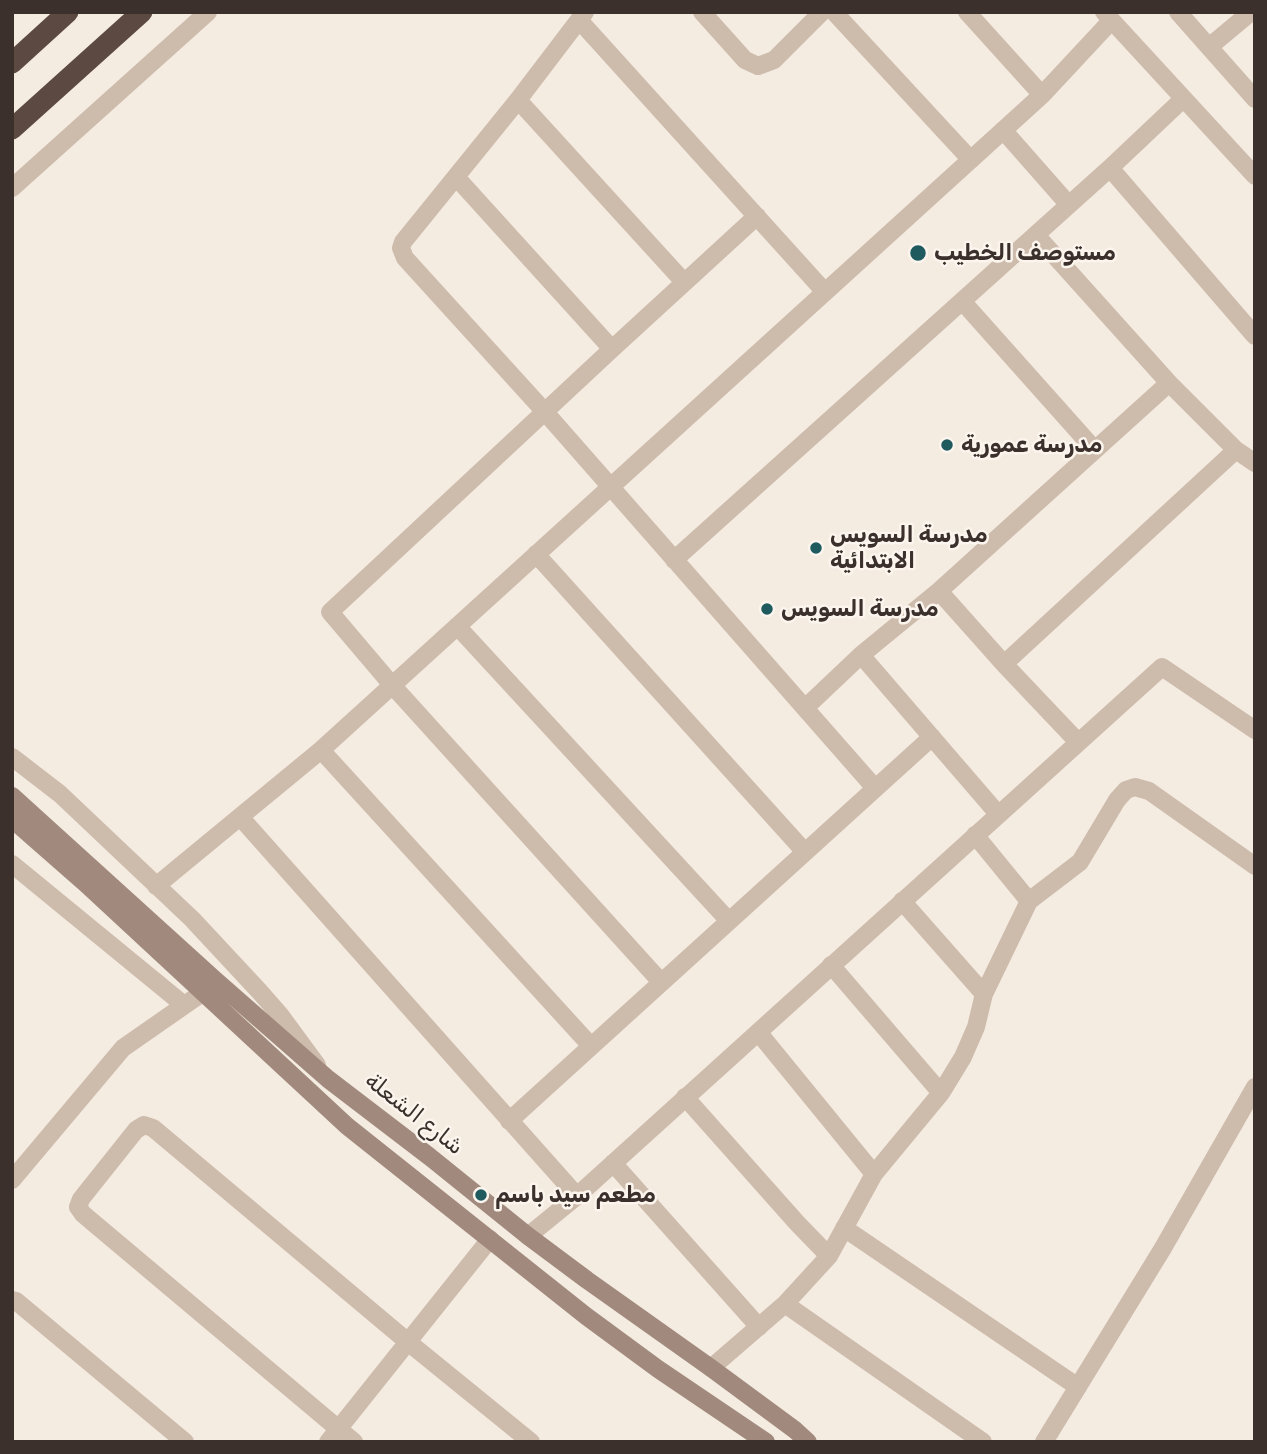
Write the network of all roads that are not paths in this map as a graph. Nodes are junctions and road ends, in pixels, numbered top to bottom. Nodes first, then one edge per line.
1 (68, 12) edge
2 (142, 12) edge
3 (208, 12) edge
4 (702, 12) edge
5 (822, 12) edge
6 (834, 12) edge
7 (967, 12) edge
8 (1178, 12) edge
9 (1251, 12) edge
10 (582, 16) edge
11 (1108, 16) edge
12 (1209, 47) junction
13 (12, 63) edge
14 (1042, 95) junction
15 (1183, 99) junction
16 (1255, 99) edge
17 (518, 100) junction
18 (12, 130) edge
19 (1003, 130) junction
20 (971, 160) junction
21 (1110, 168) junction
22 (1255, 176) edge
23 (456, 177) junction
24 (12, 188) edge
25 (1069, 205) junction
26 (757, 216) junction
27 (1036, 235) junction
28 (684, 282) junction
29 (825, 292) junction
30 (962, 301) junction
31 (1255, 336) edge
32 (612, 349) junction
33 (1169, 383) junction
34 (545, 412) junction
35 (1094, 449) junction
36 (1236, 450) junction
37 (1255, 463) edge
38 (611, 487) junction
39 (536, 554) junction
40 (674, 559) junction
41 (939, 590) junction
42 (457, 626) junction
43 (861, 655) junction
44 (1004, 664) junction
45 (392, 685) junction
46 (805, 708) junction
47 (1255, 730) edge
48 (932, 737) junction
49 (1078, 742) junction
50 (321, 750) junction
51 (12, 757) edge
52 (875, 788) junction
53 (12, 796) edge
54 (998, 814) junction
55 (241, 818) junction
56 (12, 819) edge
57 (975, 835) junction
58 (805, 852) junction
59 (12, 864) edge
60 (1255, 866) edge
61 (156, 886) junction
62 (902, 901) junction
63 (1029, 901) junction
64 (729, 921) junction
65 (831, 965) junction
66 (661, 982) junction
67 (202, 993) junction
68 (984, 994) junction
69 (184, 1005) junction
70 (758, 1032) junction
71 (591, 1046) junction
72 (328, 1079) junction
73 (1255, 1087) edge
74 (941, 1093) junction
75 (685, 1097) junction
76 (509, 1121) junction
77 (613, 1163) junction
78 (874, 1174) junction
79 (12, 1180) edge
80 (577, 1196) junction
81 (844, 1228) junction
82 (528, 1237) junction
83 (490, 1239) junction
84 (829, 1256) junction
85 (12, 1300) edge
86 (785, 1304) junction
87 (759, 1328) junction
88 (408, 1342) junction
89 (711, 1368) junction
90 (1077, 1387) junction
91 (333, 1436) edge
92 (185, 1442) edge
93 (354, 1442) edge
94 (531, 1442) edge
95 (766, 1442) edge
96 (808, 1442) edge
97 (983, 1442) edge
98 (1044, 1442) edge

1 - 13 highway
2 - 18 highway
3 - 24 street
4 - 5 street
6 - 20 street
7 - 14 street
8 - 12 street
9 - 12 street
10 - 17 street
10 - 26 street
11 - 14 street
11 - 15 street
12 - 16 street
14 - 19 street
15 - 21 street
15 - 22 street
17 - 23 street
17 - 28 street
19 - 20 street
19 - 25 street
20 - 29 street
21 - 25 street
21 - 31 street
23 - 32 street
23 - 34 street
25 - 27 street
26 - 28 street
26 - 29 street
27 - 30 street
27 - 33 street
28 - 32 street
29 - 38 street
30 - 35 street
30 - 40 street
32 - 34 street
33 - 35 street
33 - 36 street
34 - 38 street
34 - 45 street
35 - 41 street
36 - 37 street
36 - 44 street
38 - 39 street
38 - 40 street
39 - 42 street
39 - 58 street
40 - 46 street
41 - 43 street
41 - 44 street
42 - 45 street
42 - 64 street
43 - 46 street
43 - 48 street
44 - 49 street
45 - 50 street
45 - 66 street
46 - 52 street
47 - 49 street
48 - 52 street
48 - 54 street
49 - 54 street
50 - 55 street
50 - 71 street
51 - 61 street
52 - 58 street
53 - 72 main road, شارع الشعلة
54 - 57 street
55 - 61 street
55 - 76 street
56 - 67 main road
57 - 62 street
57 - 63 street
58 - 64 street
59 - 69 street
60 - 63 street
61 - 72 street
62 - 65 street
62 - 68 street
63 - 68 street
64 - 66 street
65 - 70 street
65 - 74 street
66 - 71 street
67 - 69 street
67 - 83 main road
68 - 74 street
69 - 79 street
70 - 75 street
70 - 78 street
71 - 76 street
72 - 82 main road, شارع الشعلة
73 - 90 street
74 - 78 street
75 - 77 street
75 - 84 street
76 - 80 street
77 - 80 street
77 - 87 street
78 - 81 street
80 - 82 street
81 - 84 street
81 - 90 street
82 - 89 main road, شارع الشعلة
83 - 88 street
83 - 95 main road
84 - 86 street
85 - 92 street
86 - 87 street
86 - 97 street
87 - 89 street
88 - 91 street
88 - 91 street
88 - 94 street
89 - 96 main road, شارع الشعلة
90 - 98 street
91 - 93 street

